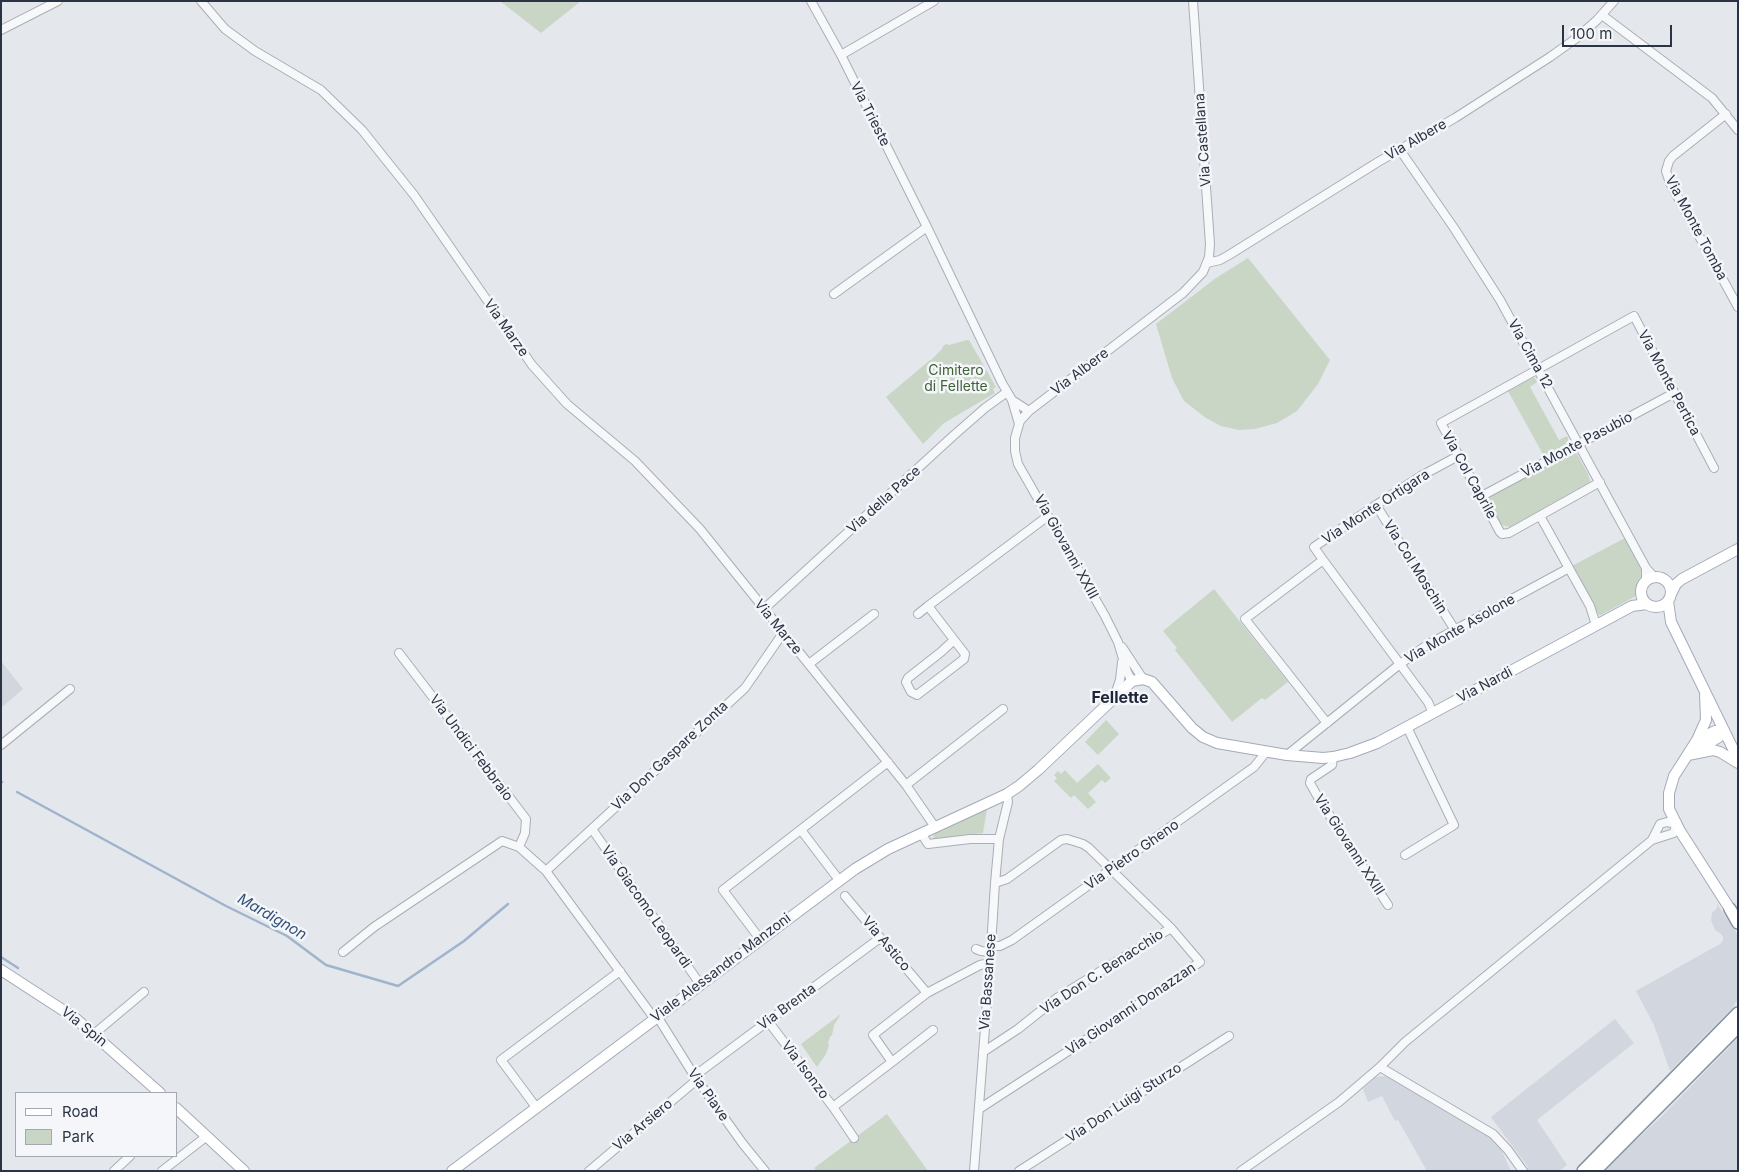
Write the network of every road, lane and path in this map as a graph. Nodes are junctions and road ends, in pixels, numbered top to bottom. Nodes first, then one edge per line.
1 (58, 1) edge
2 (201, 1) edge
3 (810, 1) edge
4 (934, 1) edge
5 (1193, 1) edge
6 (1614, 1) edge
7 (1602, 16) junction
8 (1, 30) edge
9 (841, 55) junction
10 (1726, 114) junction
11 (1738, 130) edge
12 (1400, 150) junction
13 (927, 227) junction
14 (1207, 263) junction
15 (1200, 276) joint
16 (834, 294) dead end
17 (1738, 307) edge
18 (1538, 368) junction
19 (1007, 392) junction
20 (1674, 393) junction
21 (1012, 400) junction
22 (1029, 411) junction
23 (1019, 424) junction
24 (1015, 438) joint
25 (1578, 444) junction
26 (1458, 456) junction
27 (1714, 468) dead end
28 (1600, 482) junction
29 (1480, 497) junction
30 (1376, 505) junction
31 (1048, 516) junction
32 (1540, 516) junction
33 (1738, 549) edge
34 (1323, 560) junction
35 (1569, 568) junction
36 (1682, 579) junction
37 (1655, 580) junction
38 (1642, 594) junction
39 (1669, 597) junction
40 (1651, 605) junction
41 (928, 606) junction
42 (1632, 606) junction
43 (764, 610) junction
44 (874, 614) dead end
45 (918, 614) dead end
46 (1671, 622) junction
47 (1596, 625) junction
48 (1455, 630) junction
49 (783, 633) junction
50 (954, 640) junction
51 (1118, 642) junction
52 (399, 653) dead end
53 (1122, 655) junction
54 (809, 664) junction
55 (1400, 664) junction
56 (1143, 679) junction
57 (1132, 681) junction
58 (70, 689) dead end
59 (1705, 692) junction
60 (1114, 698) junction
61 (1003, 709) dead end
62 (1433, 714) junction
63 (1327, 723) junction
64 (1407, 727) junction
65 (1724, 731) junction
66 (1697, 740) junction
67 (1, 745) edge
68 (1266, 752) junction
69 (1287, 755) junction
70 (1688, 755) junction
71 (1737, 756) edge
72 (1333, 757) junction
73 (888, 762) junction
74 (906, 785) junction
75 (1007, 794) junction
76 (1676, 824) junction
77 (935, 827) junction
78 (592, 829) junction
79 (802, 830) junction
80 (921, 833) junction
81 (999, 839) junction
82 (1652, 840) junction
83 (518, 847) junction
84 (1405, 855) dead end
85 (1111, 870) junction
86 (546, 871) junction
87 (839, 880) junction
88 (995, 883) junction
89 (415, 887) dead end
90 (422, 895) junction
91 (845, 896) dead end
92 (1388, 905) dead end
93 (1730, 909) joint
94 (1738, 921) edge
95 (1171, 928) junction
96 (880, 938) junction
97 (760, 939) junction
98 (976, 949) dead end
99 (991, 949) junction
100 (343, 952) dead end
101 (990, 963) junction
102 (1, 970) edge
103 (620, 971) junction
104 (700, 984) junction
105 (144, 992) dead end
106 (927, 993) junction
107 (1738, 1003) edge
108 (1738, 1013) edge
109 (655, 1017) junction
110 (768, 1020) junction
111 (1738, 1026) edge
112 (933, 1030) dead end
113 (1738, 1032) edge
114 (94, 1034) junction
115 (1229, 1036) dead end
116 (983, 1052) junction
117 (892, 1062) junction
118 (1380, 1067) junction
119 (695, 1077) junction
120 (159, 1092) edge
121 (1649, 1106) junction
122 (536, 1107) junction
123 (833, 1107) junction
124 (979, 1109) junction
125 (178, 1110) edge
126 (207, 1136) junction
127 (1629, 1137) junction
128 (854, 1138) dead end
129 (129, 1157) edge
130 (464, 1167) edge
131 (114, 1171) edge
132 (162, 1171) edge
133 (244, 1171) edge
134 (452, 1171) edge
135 (588, 1171) edge
136 (765, 1171) edge
137 (974, 1171) edge
138 (1019, 1171) edge
139 (1241, 1171) edge
140 (1524, 1171) edge
141 (1583, 1171) edge
142 (1595, 1171) edge

1 - 8 street
2 - 43 street, Via Marze
3 - 9 street, Via Trieste
4 - 9 street
5 - 14 street, Via Castellana
6 - 7 street, Via Albere
7 - 10 street
7 - 12 street, Via Albere
9 - 13 street, Via Trieste
10 - 11 street
10 - 17 street, Via Monte Tomba
12 - 14 street, Via Albere
12 - 18 street, Via Cima 12
13 - 16 street
13 - 19 street, Via Trieste
14 - 15 street, Via Castellana
15 - 22 street, Via Albere
18 - 20 street, Via Monte Pertica
18 - 25 street, Via Cima 12
18 - 26 street, Via Col Caprile
19 - 21 street, Via Trieste
19 - 43 street, Via della Pace
20 - 25 street, Via Monte Pasubio
20 - 27 street, Via Monte Pertica
21 - 22 street, Via Trieste
21 - 23 street, Via Trieste
22 - 23 street, Via Albere
23 - 24 street, Via Albere
24 - 31 street, Via Giovanni XXIII
25 - 28 street, Via Cima 12
25 - 29 street, Via Monte Pasubio
26 - 29 street, Via Col Caprile
26 - 30 street, Via Monte Ortigara
28 - 32 street, Via Col Caprile
28 - 37 street, Via Cima 12
29 - 32 street, Via Col Caprile
30 - 34 street, Via Monte Ortigara
30 - 48 street, Via Col Moschin
31 - 41 street
31 - 51 street, Via Giovanni XXIII
32 - 35 street
33 - 36 main road
34 - 55 street
34 - 63 street, Via Monte Ortigara
35 - 47 street
35 - 48 street, Via Monte Asolone
36 - 37 main road
36 - 39 main road
37 - 38 main road
37 - 39 main road
38 - 40 main road
38 - 42 main road
39 - 40 main road
39 - 46 main road
40 - 42 main road
40 - 46 main road
41 - 45 street
41 - 50 street
42 - 47 main road, Via Nardi
43 - 49 street, Via Marze
44 - 54 street, Via Marze
46 - 59 main road
47 - 62 main road, Via Nardi
48 - 55 street, Via Monte Asolone
49 - 54 street, Via Marze
49 - 78 street, Via Don Gaspare Zonta
50 - 50 street
51 - 53 street, Via Giovanni XXIII
51 - 56 street
52 - 83 street, Via Undici Febbraio
53 - 57 street, Via Giovanni XXIII
53 - 60 street, Via Giovanni XXIII
54 - 73 street, Via Marze
55 - 62 street
55 - 63 street, Via Monte Asolone
56 - 57 main road
56 - 68 main road
57 - 60 main road
58 - 67 street
59 - 65 main road
59 - 66 main road
60 - 75 main road
61 - 74 street
62 - 64 main road, Via Nardi
63 - 69 street, Via Monte Asolone
64 - 72 main road, Via Nardi
64 - 84 street
65 - 66 main road
65 - 70 main road
65 - 71 main road
66 - 70 main road
68 - 69 main road
68 - 85 street, Via Pietro Gheno
69 - 72 main road
70 - 71 main road
70 - 76 main road
72 - 92 street, Via Giovanni XXIII
73 - 74 street, Via Marze
73 - 79 street
74 - 77 street, Via Marze
75 - 77 main road, Viale Alessandro Manzoni
75 - 81 street, Via Bassanese
76 - 82 street
76 - 82 street
76 - 93 main road
77 - 80 main road, Viale Alessandro Manzoni
78 - 86 street, Via Don Gaspare Zonta
78 - 104 street, Via Giacomo Leopardi
79 - 87 street
79 - 97 street
80 - 81 street
80 - 87 main road, Viale Alessandro Manzoni
81 - 88 street, Via Bassanese
82 - 118 street
83 - 86 street
83 - 90 street
85 - 88 street, Via Giovanni Donazzan
85 - 95 street, Via Giovanni Donazzan
85 - 99 street, Via Pietro Gheno
86 - 103 street
87 - 97 main road, Viale Alessandro Manzoni
88 - 99 street, Via Bassanese
89 - 90 street
90 - 100 street
91 - 96 street, Via Astico
93 - 94 highway
95 - 116 street, Via Don C. Benacchio
95 - 124 street, Via Giovanni Donazzan
96 - 106 street, Via Astico
96 - 110 street, Via Brenta
97 - 104 main road, Viale Alessandro Manzoni
98 - 99 street
99 - 101 street, Via Bassanese
101 - 106 street
101 - 116 street, Via Bassanese
102 - 114 main road, Via Spin
103 - 109 street
103 - 122 street
104 - 109 main road, Viale Alessandro Manzoni
105 - 114 street
106 - 117 street
107 - 121 highway
108 - 121 highway
109 - 119 street, Via Piave
109 - 122 main road, Viale Alessandro Manzoni
110 - 119 street, Via Brenta
110 - 123 street, Via Isonzo
111 - 127 highway
112 - 117 street, Via Isonzo
113 - 127 highway
114 - 120 main road, Via Spin
115 - 138 street, Via Don Luigi Sturzo
116 - 124 street, Via Bassanese
117 - 123 street, Via Isonzo
118 - 139 street
118 - 140 street
119 - 135 street, Via Arsiero
119 - 136 street, Via Piave
121 - 141 highway
122 - 130 main road, Viale Alessandro Manzoni
123 - 128 street, Via Isonzo
124 - 137 street, Via Bassanese
125 - 126 main road
126 - 132 street
126 - 133 main road
127 - 142 highway
129 - 131 street
130 - 134 main road, Viale Alessandro Manzoni

